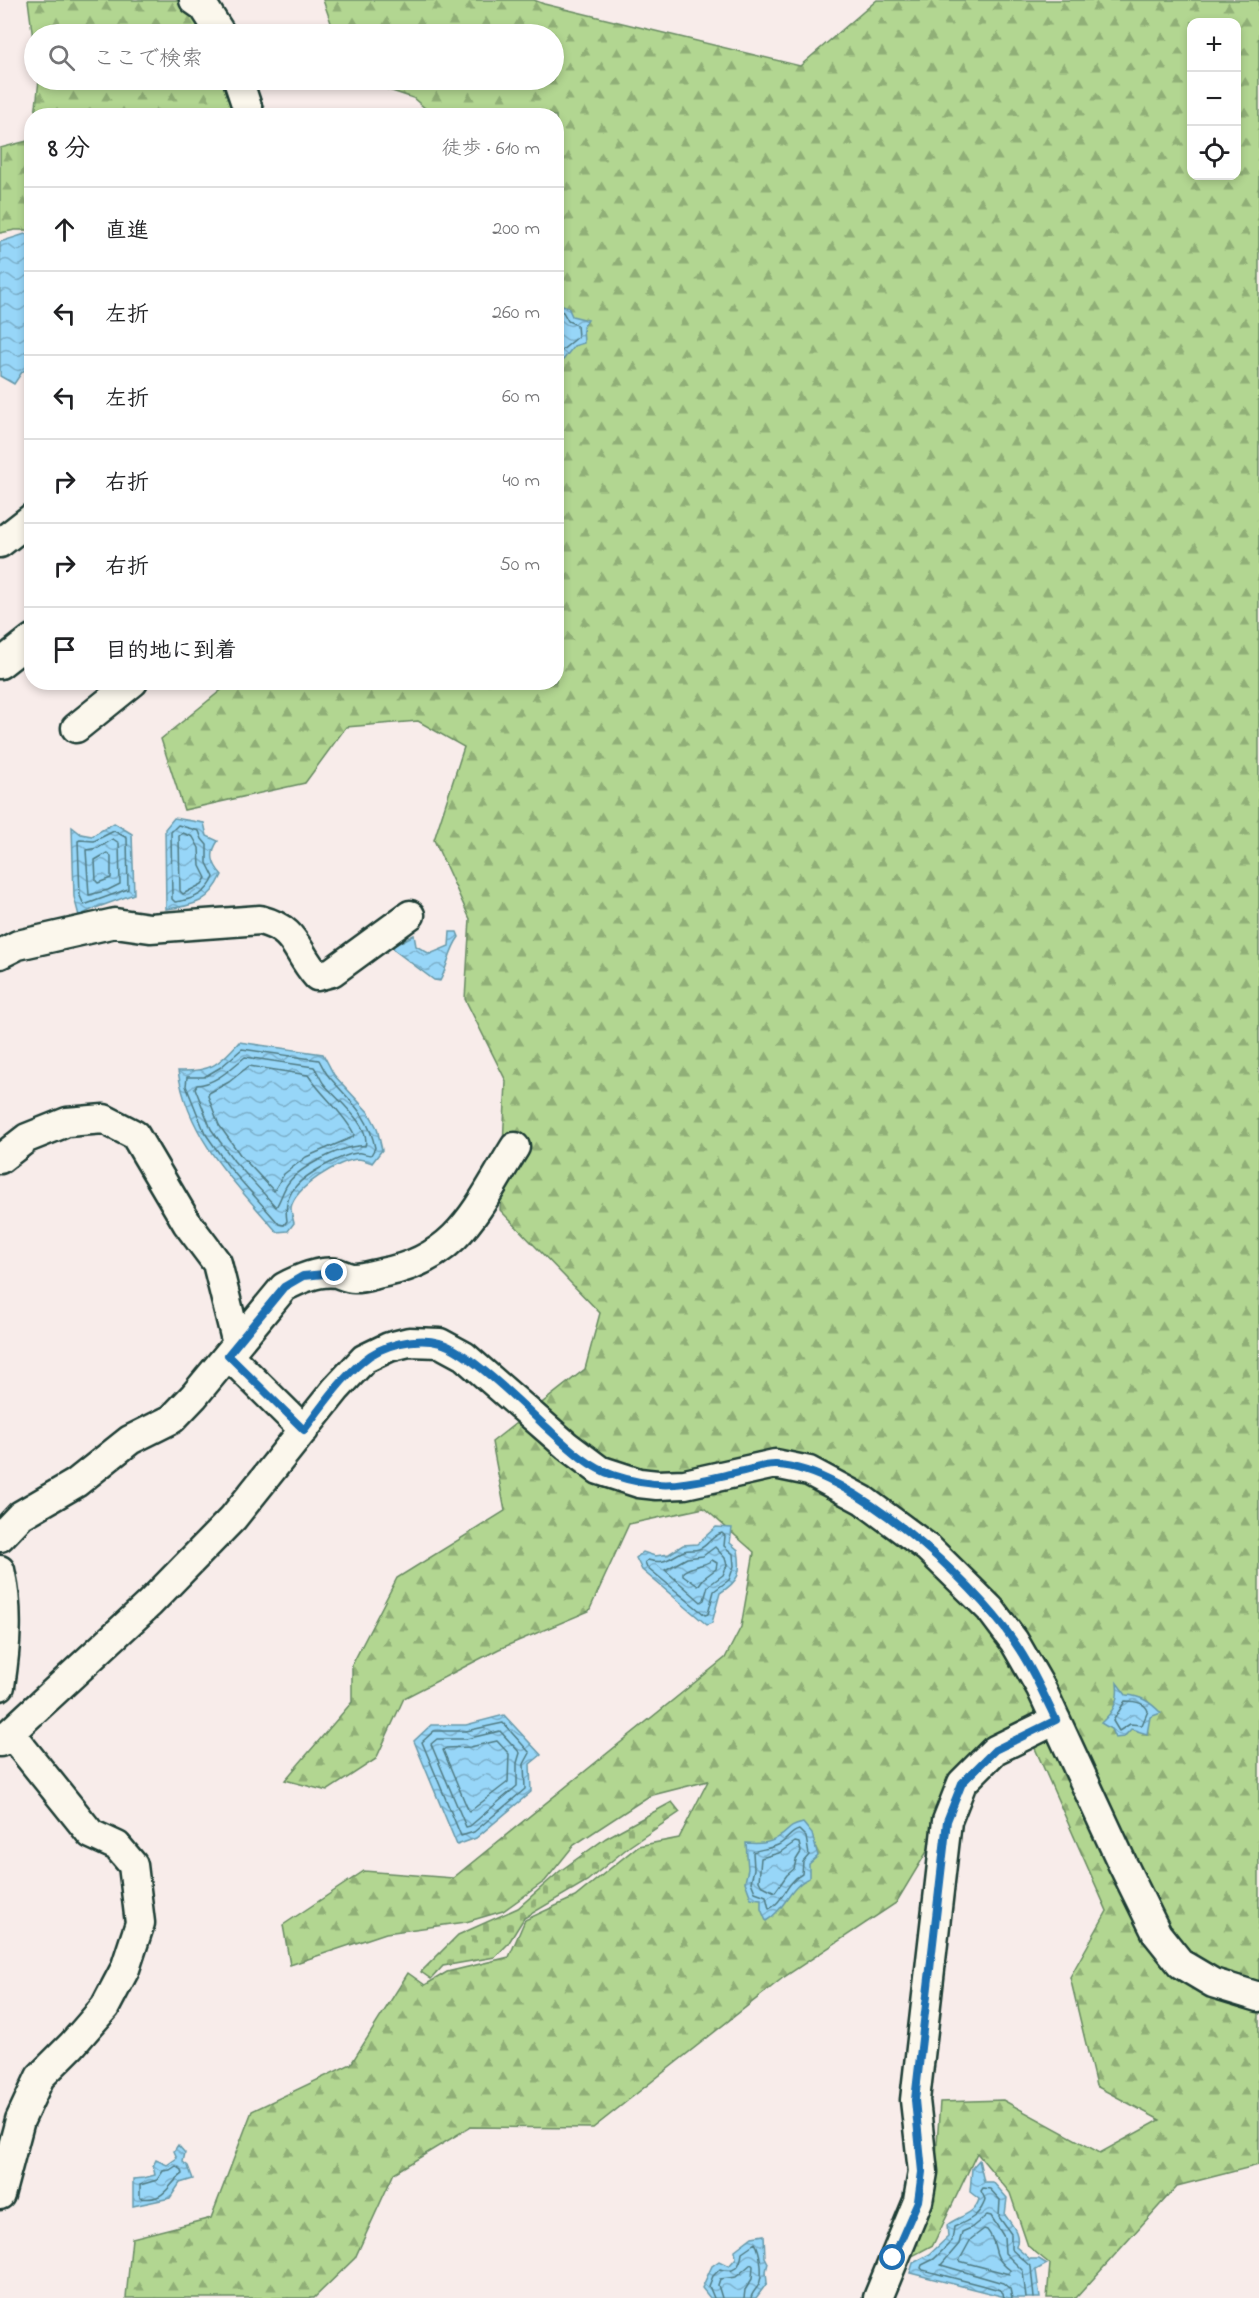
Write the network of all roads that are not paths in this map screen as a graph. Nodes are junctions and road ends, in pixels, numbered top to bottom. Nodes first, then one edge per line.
1 (194, 0) edge
2 (215, 24) edge
3 (241, 90) edge
4 (247, 108) edge
5 (24, 524) edge
6 (0, 543) edge
7 (24, 645) edge
8 (0, 664) edge
9 (123, 690) edge
10 (76, 728) dead end
11 (411, 915) dead end
12 (0, 954) edge
13 (515, 1147) dead end
14 (0, 1159) edge
15 (233, 1350) junction
16 (304, 1430) junction
17 (0, 1537) edge
18 (0, 1570) edge
19 (0, 1686) edge
20 (1056, 1720) junction
21 (5, 1738) edge
22 (1259, 1997) edge
23 (0, 2195) edge
24 (878, 2298) edge

1 - 2 street
3 - 4 street
5 - 6 street
7 - 8 street
9 - 10 street
11 - 12 street
13 - 15 street
14 - 15 street
15 - 16 street
15 - 17 street
16 - 20 street
16 - 21 street
18 - 19 street
20 - 22 street
20 - 24 street
21 - 23 street

